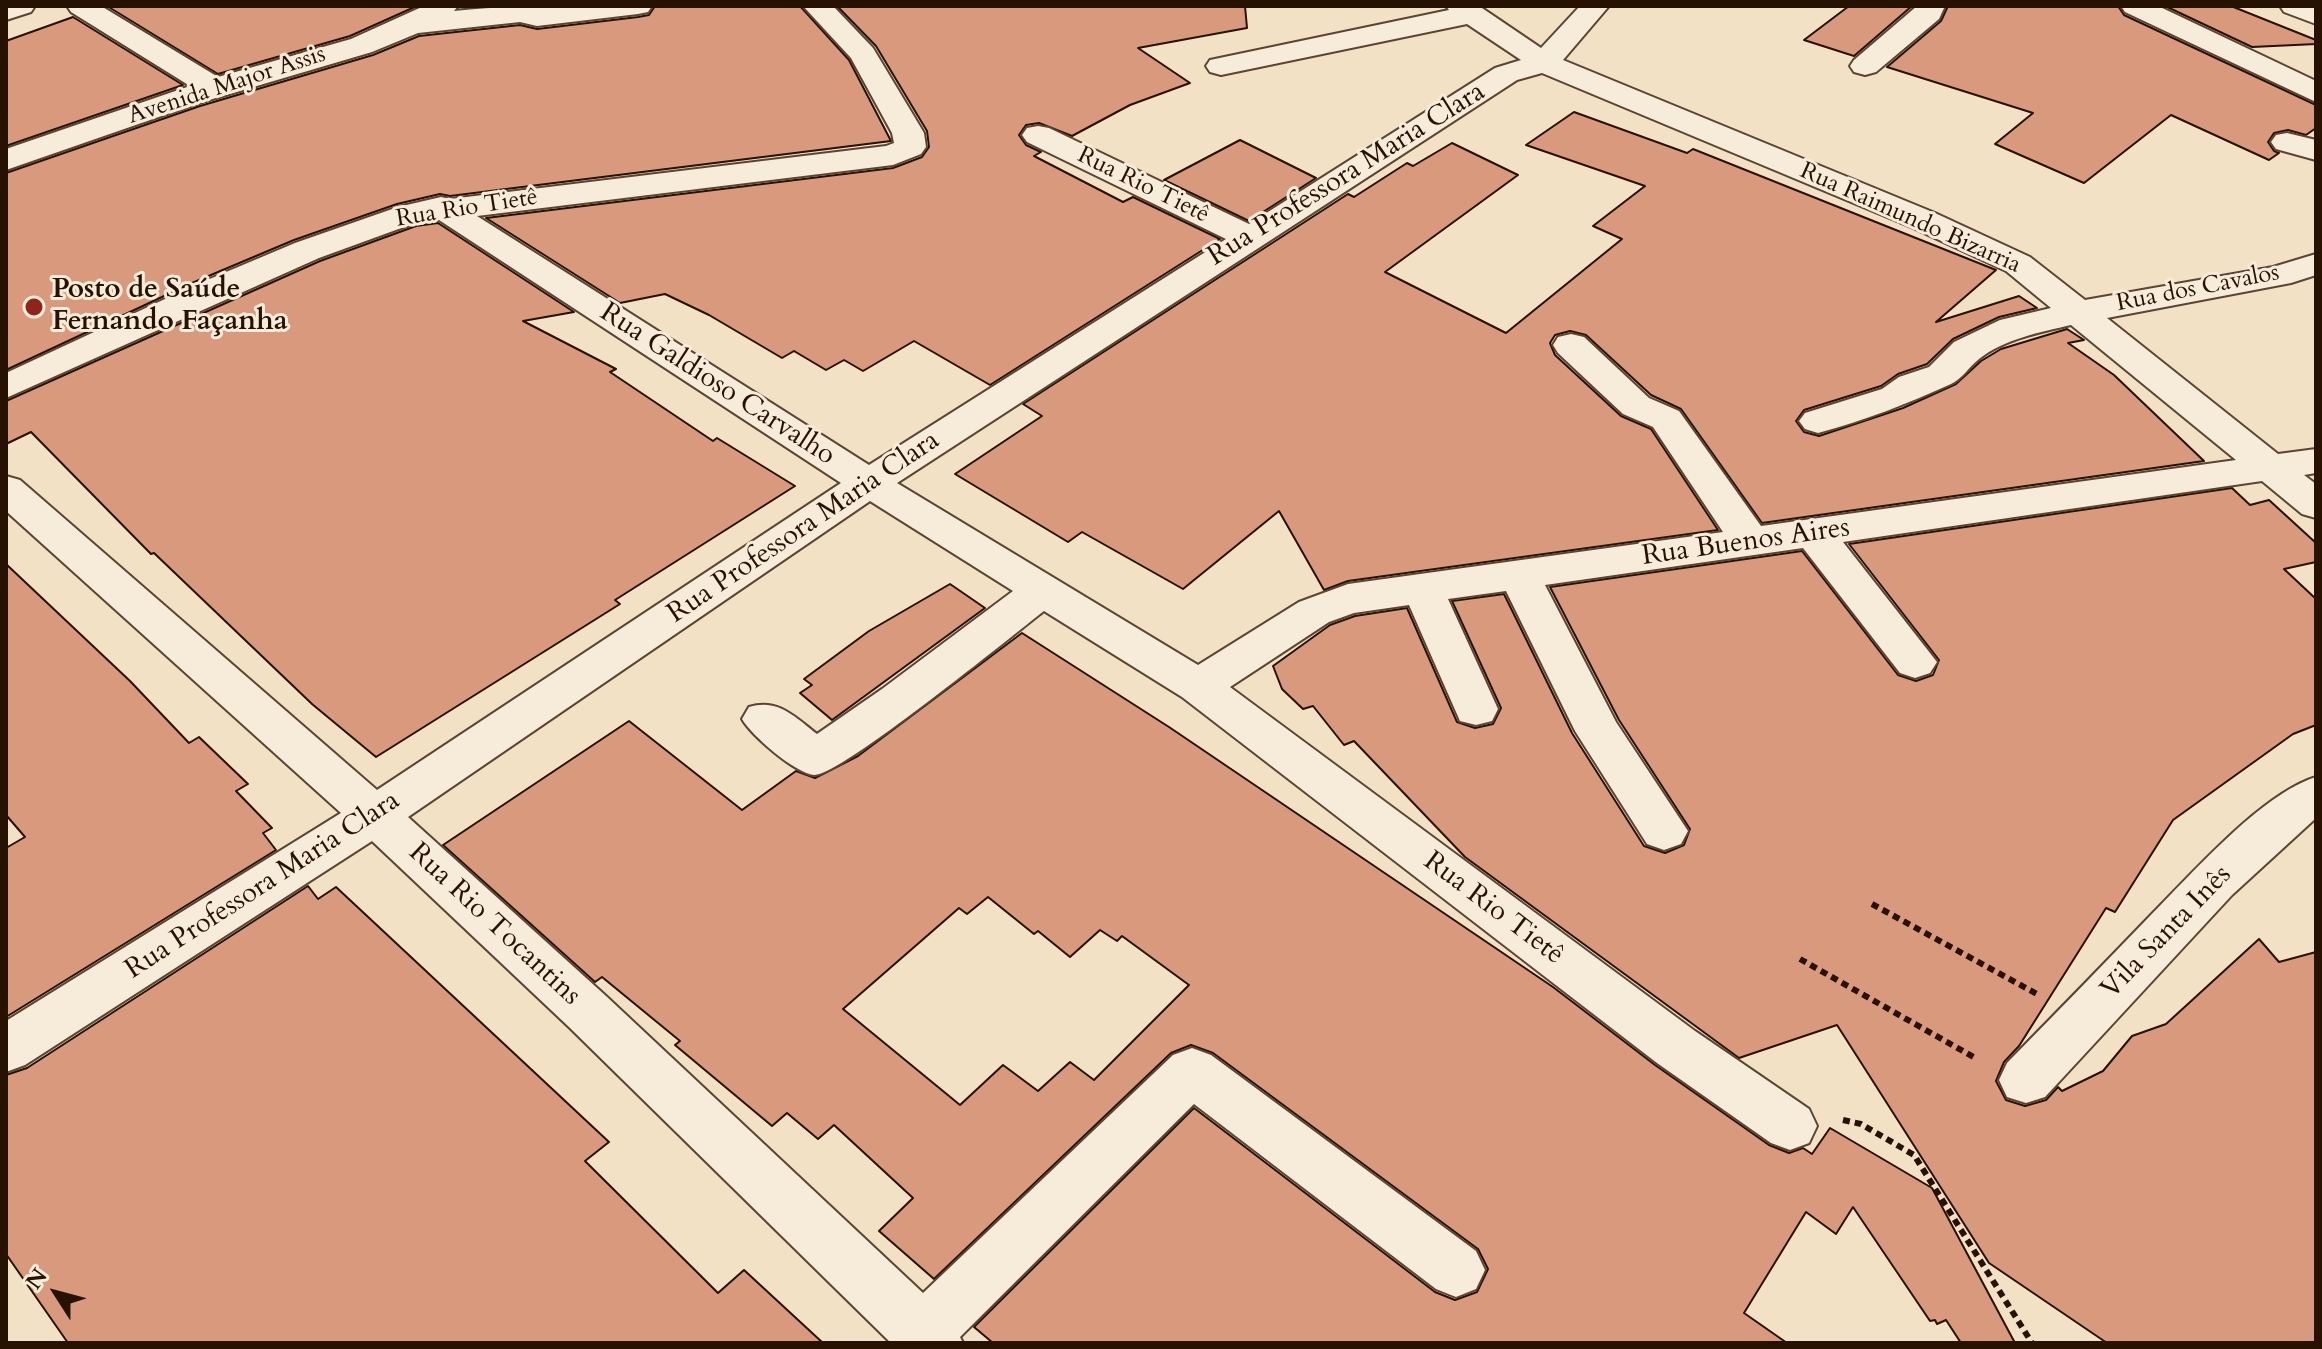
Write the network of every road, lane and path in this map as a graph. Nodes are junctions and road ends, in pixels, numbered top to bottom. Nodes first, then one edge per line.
1 (21, 6) edge
2 (81, 6) edge
3 (444, 6) edge
4 (638, 6) edge
5 (817, 6) edge
6 (1595, 6) edge
7 (1931, 6) edge
8 (2135, 6) edge
9 (2294, 6) edge
10 (1466, 10) edge
11 (6, 11) edge
12 (2316, 15) edge
13 (418, 24) junction
14 (1544, 63) junction
15 (1221, 66) dead end
16 (1865, 66) dead end
17 (215, 88) junction
18 (2316, 93) edge
19 (1038, 135) dead end
20 (6, 160) edge
21 (441, 207) junction
22 (1249, 237) junction
23 (2316, 264) edge
24 (2080, 312) junction
25 (1571, 345) dead end
26 (6, 387) edge
27 (1818, 421) dead end
28 (2316, 461) edge
29 (2271, 467) junction
30 (869, 483) junction
31 (6, 489) edge
32 (2316, 505) edge
33 (1814, 534) junction
34 (1751, 543) junction
35 (1518, 574) junction
36 (1422, 587) junction
37 (1043, 590) junction
38 (1915, 662) dead end
39 (1198, 686) junction
40 (1476, 709) dead end
41 (765, 719) dead end
42 (2316, 795) edge
43 (375, 815) junction
44 (1664, 831) dead end
45 (1872, 904) dead end
46 (1800, 959) dead end
47 (2084, 1019) junction
48 (6, 1049) edge
49 (2026, 1080) joint
50 (1790, 1126) joint
51 (1456, 1270) dead end
52 (928, 1338) edge
53 (2032, 1343) edge

1 - 11 street
2 - 17 street
3 - 13 street, Avenida Major Assis
4 - 13 street
5 - 21 street, Rua Rio Tietê
6 - 14 street
7 - 16 street
8 - 18 street
9 - 12 street
10 - 14 street, Rua Raimundo Bizarria
10 - 15 street
13 - 17 street, Avenida Major Assis
14 - 22 street, Rua Professora Maria Clara
14 - 24 street, Rua Raimundo Bizarria
17 - 20 street, Avenida Major Assis
19 - 22 street, Rua Rio Tietê
21 - 26 street, Rua Rio Tietê
21 - 30 street, Rua Galdioso Carvalho
22 - 30 street, Rua Professora Maria Clara
23 - 24 street, Rua dos Cavalos
24 - 27 street, Rua dos Cavalos
24 - 29 street, Rua Raimundo Bizarria
25 - 34 street
28 - 29 street, Rua Buenos Aires
29 - 32 street, Rua Raimundo Bizarria
29 - 33 street, Rua Buenos Aires
30 - 37 street, Rua Galdioso Carvalho
30 - 43 street, Rua Professora Maria Clara
31 - 43 street, Rua Rio Tocantins
33 - 34 street, Rua Buenos Aires
33 - 38 street
34 - 35 street, Rua Buenos Aires
35 - 36 street, Rua Buenos Aires
35 - 44 street
36 - 39 street, Rua Buenos Aires
36 - 40 street
37 - 39 street, Rua Galdioso Carvalho
37 - 41 street
39 - 50 street, Rua Rio Tietê
42 - 47 street, Vila Santa Inês
43 - 48 street, Rua Professora Maria Clara
43 - 52 street, Rua Rio Tocantins
45 - 47 path
46 - 49 path
47 - 49 street, Vila Santa Inês
50 - 53 path
51 - 52 street

